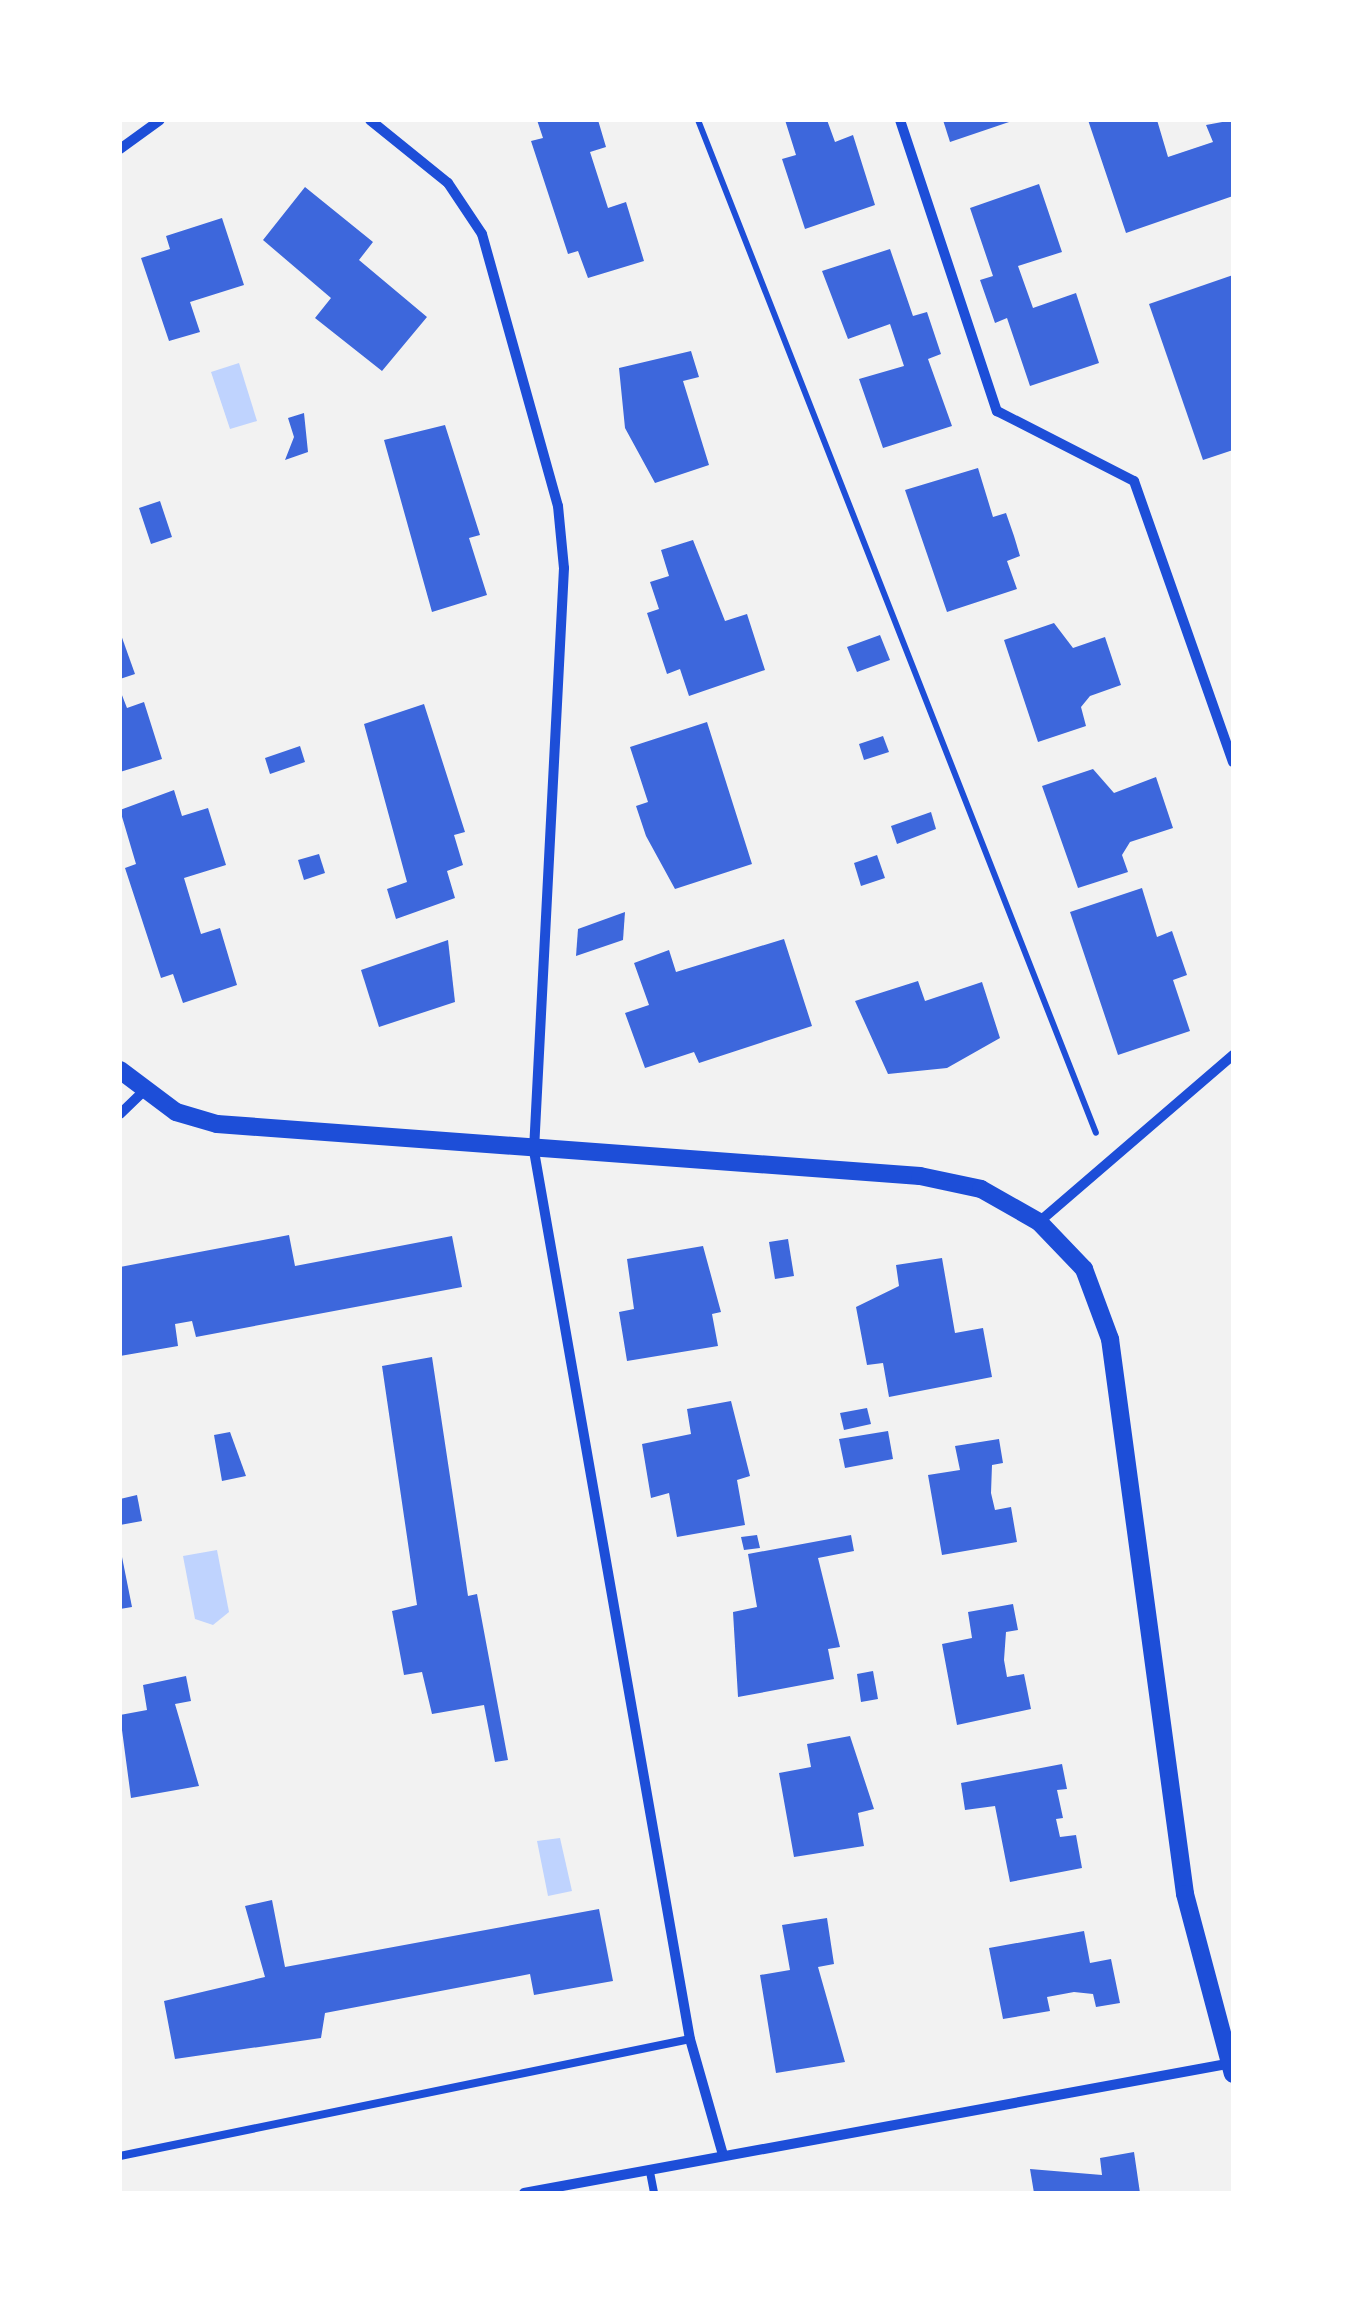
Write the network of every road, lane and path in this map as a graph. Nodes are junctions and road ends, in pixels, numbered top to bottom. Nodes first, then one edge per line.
1 (160, 120) edge
2 (370, 120) edge
3 (698, 120) edge
4 (900, 120) edge
5 (120, 150) edge
6 (1233, 762) edge
7 (1233, 1055) edge
8 (120, 1070) edge
9 (143, 1092) junction
10 (120, 1114) edge
11 (534, 1151) junction
12 (1109, 1158) junction
13 (1039, 1222) junction
14 (690, 2039) junction
15 (1231, 2067) edge
16 (724, 2155) junction
17 (120, 2156) edge
18 (650, 2172) junction
19 (524, 2193) edge
20 (654, 2193) edge

1 - 5 street
2 - 11 street
3 - 12 path
4 - 6 street
7 - 12 street
8 - 9 street
9 - 10 street
9 - 11 street
11 - 13 street
11 - 14 street
12 - 13 street
13 - 15 street
14 - 16 street
14 - 17 lane
15 - 16 street
16 - 18 street
18 - 19 street
18 - 20 lane

